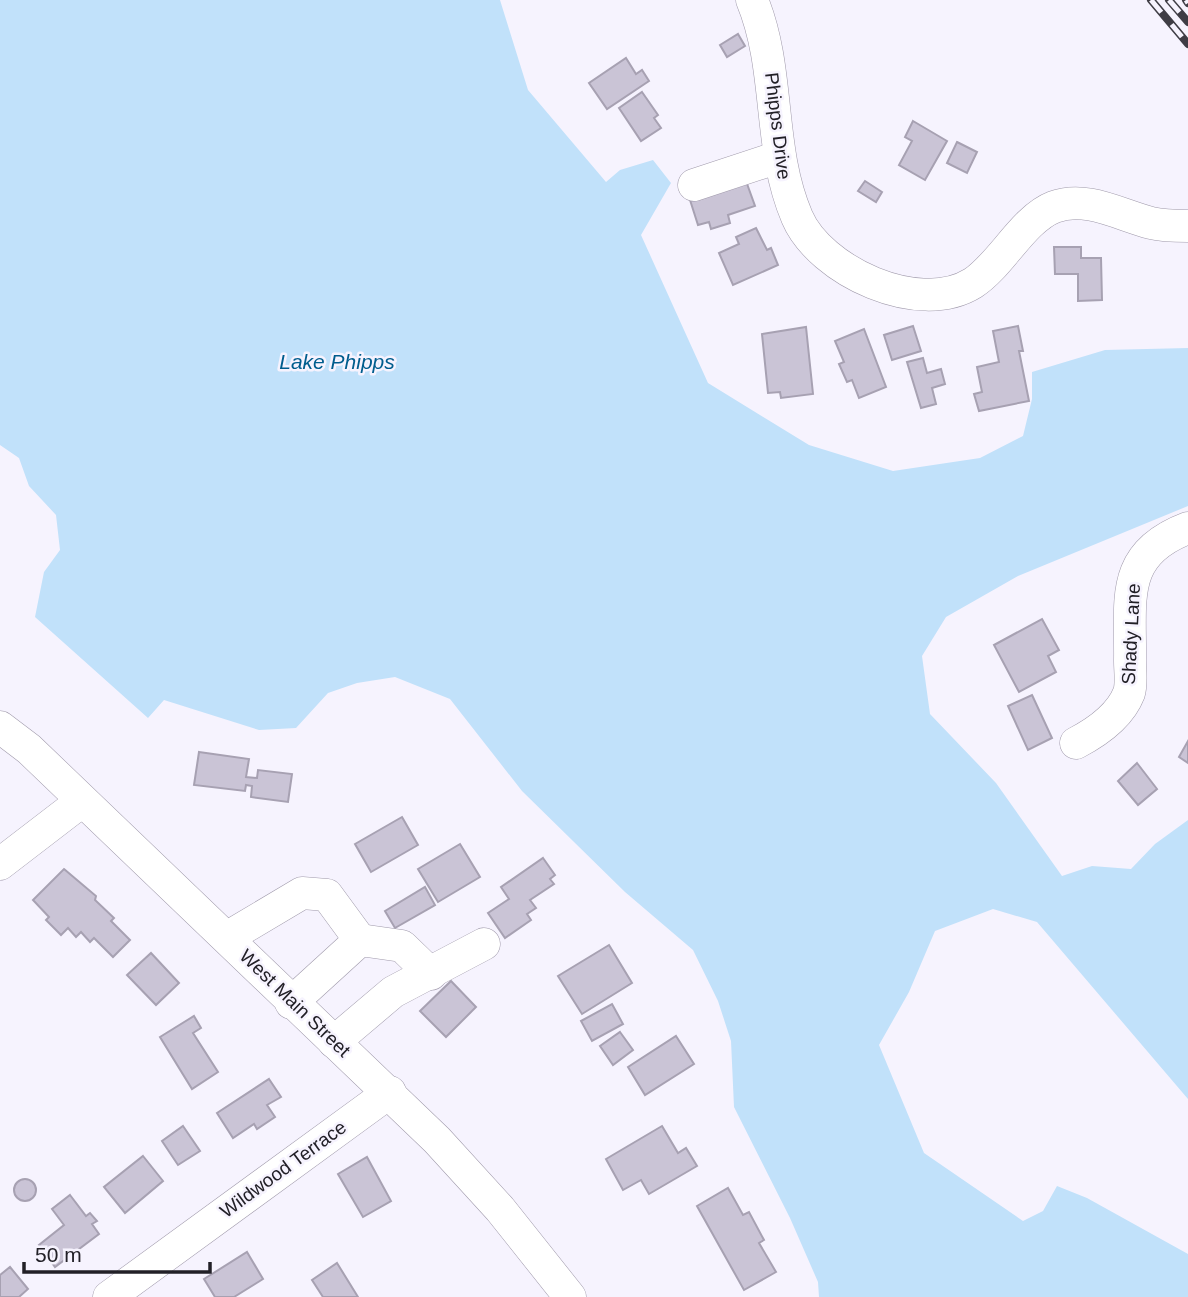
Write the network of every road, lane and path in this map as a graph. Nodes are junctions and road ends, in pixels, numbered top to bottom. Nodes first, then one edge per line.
1 (752, 0) edge
2 (779, 157) junction
3 (694, 185) dead end
4 (1188, 226) edge
5 (1188, 528) edge
6 (0, 727) edge
7 (1076, 743) dead end
8 (82, 801) junction
9 (0, 864) edge
10 (228, 937) junction
11 (360, 940) junction
12 (484, 944) dead end
13 (432, 974) junction
14 (291, 1003) junction
15 (334, 1042) junction
16 (390, 1092) junction
17 (109, 1297) edge
18 (570, 1297) edge

1 - 2 street, Phipps Drive
2 - 3 street
2 - 4 street, Phipps Drive
5 - 7 street, Shady Lane
6 - 8 street, West Main Street
8 - 9 street
8 - 10 street, West Main Street
10 - 11 street
10 - 14 street, West Main Street
11 - 13 street
11 - 14 street
12 - 13 street
13 - 15 street
14 - 15 street, West Main Street
15 - 16 street, West Main Street
16 - 17 street, Wildwood Terrace
16 - 18 street, West Main Street

